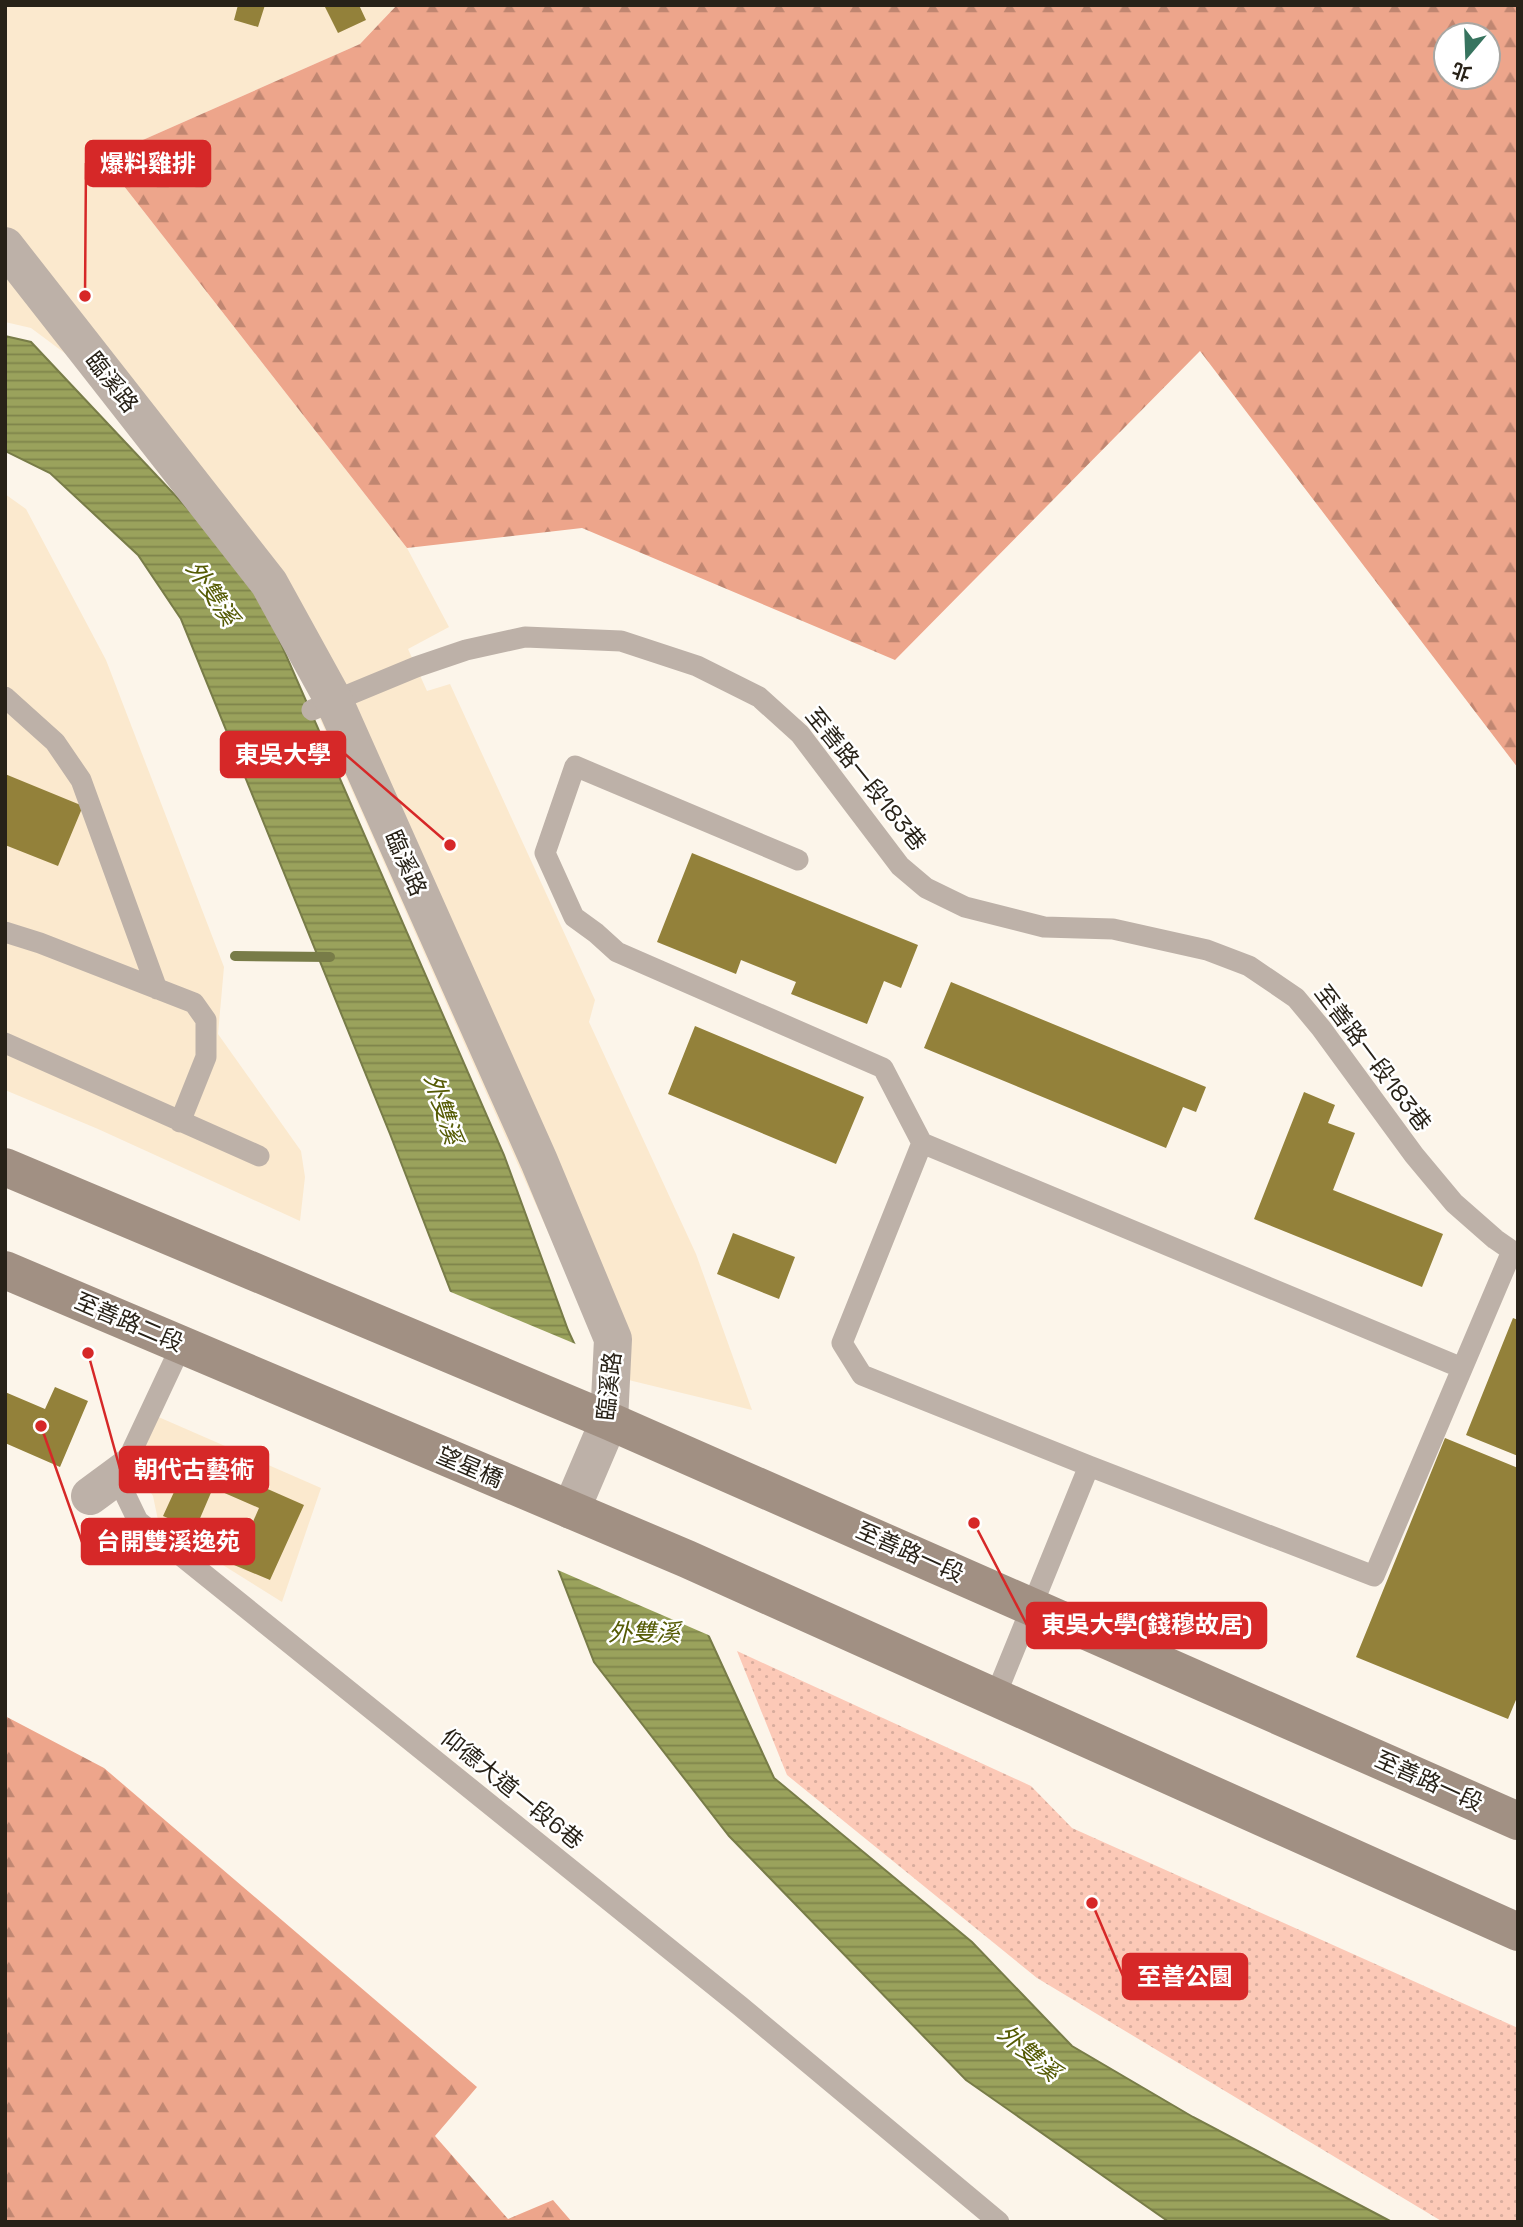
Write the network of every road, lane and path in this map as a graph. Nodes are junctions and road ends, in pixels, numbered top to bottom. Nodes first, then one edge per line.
1 (5, 246) edge
2 (5, 697) edge
3 (323, 706) junction
4 (798, 860) dead end
5 (5, 932) edge
6 (157, 989) junction
7 (5, 1043) edge
8 (180, 1122) junction
9 (922, 1143) junction
10 (259, 1156) dead end
11 (5, 1167) edge
12 (1515, 1253) edge
13 (5, 1270) edge
14 (182, 1344) junction
15 (1462, 1368) junction
16 (254, 1374) joint
17 (609, 1421) junction
18 (1089, 1466) junction
19 (128, 1468) junction
20 (90, 1496) dead end
21 (571, 1510) junction
22 (1032, 1605) junction
23 (995, 1697) junction
24 (1518, 1821) edge
25 (1518, 1932) edge
26 (999, 2222) edge

1 - 3 street, 臨溪路
2 - 6 lane
3 - 12 lane, 至善路一段183巷
3 - 17 street, 臨溪路
4 - 9 lane
5 - 6 lane
6 - 8 lane
7 - 8 lane
8 - 10 lane
9 - 15 lane
9 - 18 lane
11 - 17 main road
12 - 15 lane
13 - 14 main road, 至善路二段
14 - 16 main road, 至善路二段
14 - 19 lane, 仰德大道一段6巷
15 - 18 lane
16 - 21 main road, 望星橋
17 - 21 street, 臨溪路
17 - 22 main road, 至善路一段
18 - 22 lane
19 - 20 street
19 - 26 lane, 仰德大道一段6巷
21 - 23 main road, 望星橋
22 - 23 lane
22 - 24 main road, 至善路一段
23 - 25 main road

